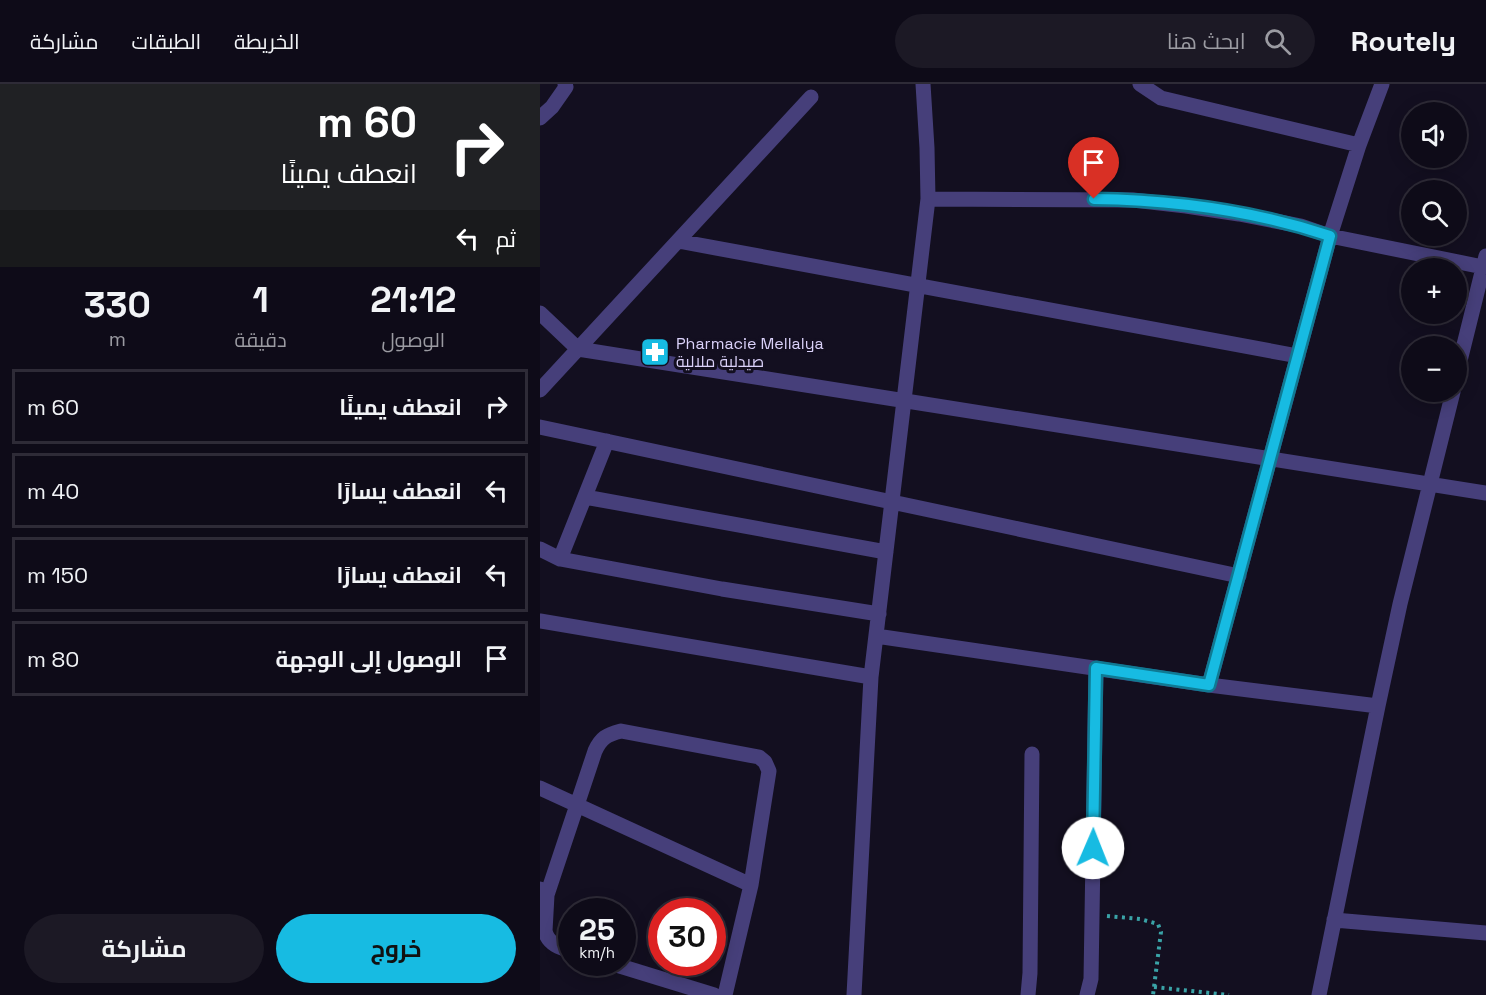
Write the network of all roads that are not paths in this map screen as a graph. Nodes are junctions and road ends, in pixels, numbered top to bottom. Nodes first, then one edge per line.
1 (565, 84) edge
2 (922, 84) edge
3 (1140, 84) edge
4 (1382, 84) edge
5 (811, 97) dead end
6 (540, 118) edge
7 (1359, 145) junction
8 (928, 199) junction
9 (1330, 236) junction
10 (678, 241) junction
11 (1485, 262) edge
12 (918, 286) junction
13 (540, 313) edge
14 (1466, 336) edge
15 (578, 349) junction
16 (1298, 356) junction
17 (540, 390) edge
18 (904, 400) junction
19 (1451, 402) edge
20 (540, 427) edge
21 (607, 441) junction
22 (1271, 458) junction
23 (1430, 485) junction
24 (1486, 493) edge
25 (585, 497) junction
26 (892, 503) junction
27 (540, 549) edge
28 (886, 552) junction
29 (561, 559) junction
30 (1239, 576) junction
31 (879, 614) junction
32 (540, 621) edge
33 (876, 636) junction
34 (1096, 668) junction
35 (871, 677) junction
36 (1209, 685) junction
37 (1378, 706) junction
38 (1032, 754) dead end
39 (540, 788) edge
40 (575, 806) junction
41 (751, 885) junction
42 (543, 892) edge
43 (1334, 920) junction
44 (1486, 933) edge
45 (558, 946) edge
46 (636, 971) edge
47 (714, 995) edge
48 (725, 995) edge
49 (854, 995) edge
50 (1028, 995) edge
51 (1087, 995) edge
52 (1319, 995) edge

1 - 6 street
2 - 8 street
3 - 7 street
4 - 7 street
5 - 10 street
7 - 9 street
8 - 9 street
8 - 12 street
9 - 11 street
9 - 16 street
10 - 12 street
10 - 15 street
11 - 14 street
12 - 16 street
12 - 18 street
13 - 15 street
15 - 17 street
15 - 18 street
16 - 22 street
18 - 22 street
18 - 26 street
19 - 23 street
20 - 21 street
21 - 25 street
21 - 26 street
22 - 23 street
22 - 30 street
23 - 24 street
23 - 37 street
25 - 28 street
25 - 29 street
26 - 28 street
26 - 30 street
27 - 29 street
28 - 31 street
29 - 31 street
30 - 36 street
31 - 33 street
32 - 35 street
33 - 34 street
33 - 35 street
34 - 36 street
34 - 51 street
35 - 49 street
36 - 37 street
37 - 43 street
38 - 50 street
39 - 40 street
40 - 41 street
40 - 41 street
40 - 42 street
41 - 48 street
42 - 45 street
43 - 44 street
43 - 52 street
46 - 47 street

